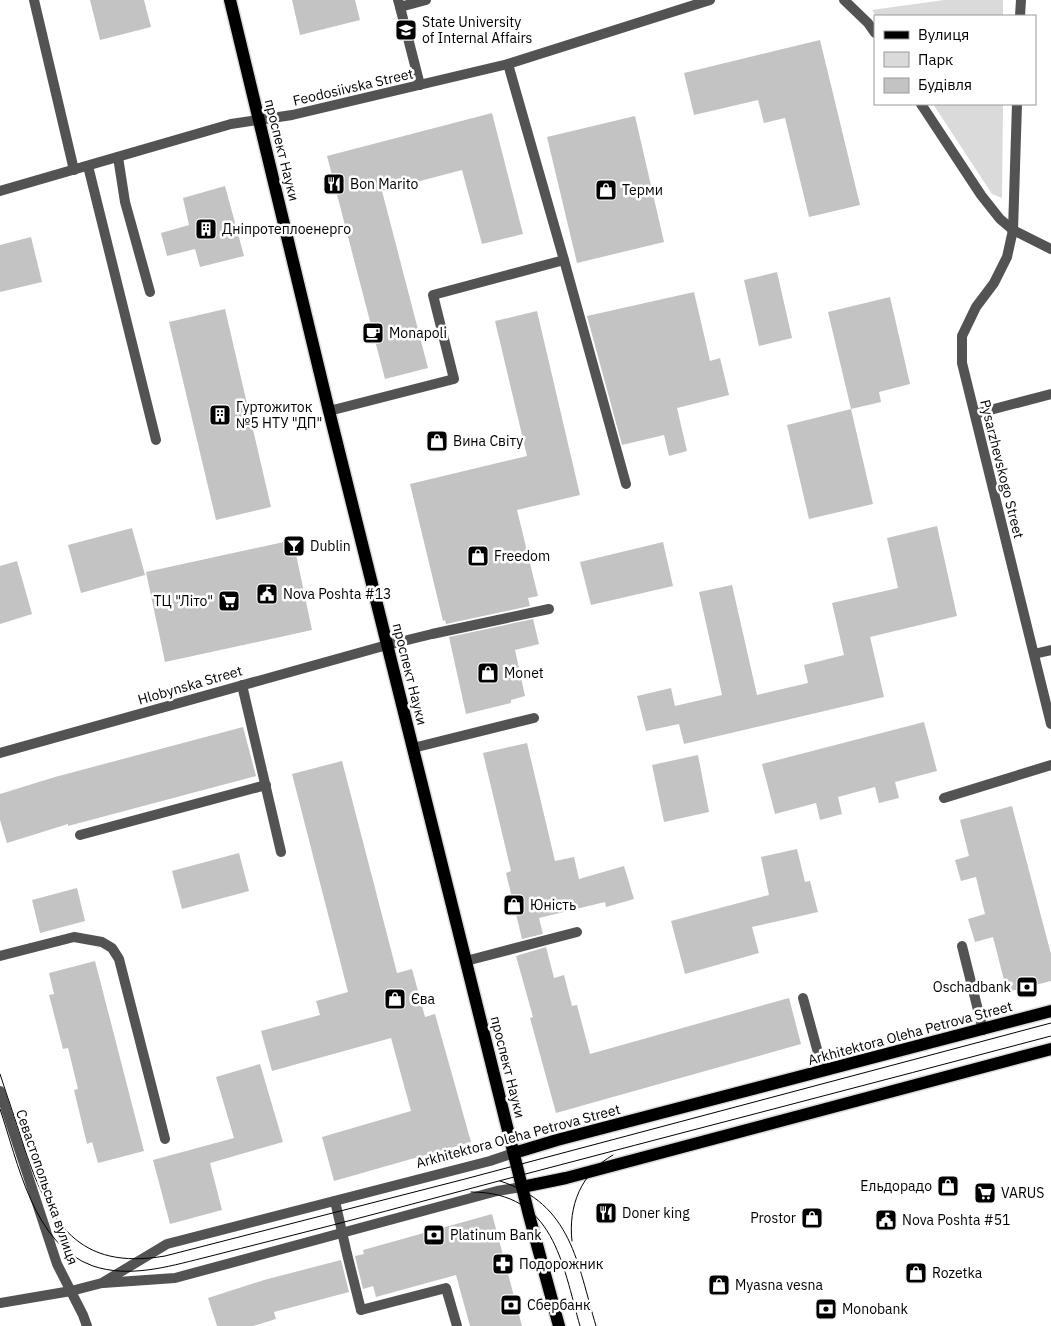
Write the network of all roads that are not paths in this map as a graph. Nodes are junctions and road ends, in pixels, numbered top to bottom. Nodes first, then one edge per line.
1 (34, 0) edge
2 (230, 0) edge
3 (426, 0) edge
4 (710, 0) edge
5 (844, 0) edge
6 (1020, 0) edge
7 (399, 4) edge
8 (1020, 15) edge
9 (874, 32) edge
10 (508, 64) junction
11 (420, 86) junction
12 (922, 105) edge
13 (1017, 105) edge
14 (260, 120) junction
15 (118, 157) junction
16 (88, 166) junction
17 (74, 170) junction
18 (0, 191) edge
19 (1013, 230) junction
20 (1051, 249) edge
21 (564, 260) junction
22 (150, 292) dead end
23 (1051, 394) edge
24 (329, 411) junction
25 (975, 414) junction
26 (156, 440) dead end
27 (626, 484) dead end
28 (549, 609) dead end
29 (388, 645) junction
30 (1051, 650) edge
31 (1034, 654) junction
32 (242, 685) junction
33 (534, 718) dead end
34 (1051, 724) edge
35 (413, 748) junction
36 (0, 753) edge
37 (1051, 765) edge
38 (266, 785) junction
39 (944, 798) dead end
40 (80, 835) dead end
41 (281, 852) dead end
42 (577, 932) dead end
43 (962, 946) dead end
44 (0, 956) edge
45 (466, 960) junction
46 (803, 998) dead end
47 (1051, 1011) edge
48 (983, 1030) junction
49 (1051, 1049) edge
50 (823, 1071) junction
51 (0, 1091) edge
52 (165, 1139) dead end
53 (514, 1153) junction
54 (522, 1187) junction
55 (335, 1201) junction
56 (342, 1234) junction
57 (102, 1283) junction
58 (71, 1291) junction
59 (0, 1303) edge
60 (87, 1326) edge
61 (457, 1326) edge
62 (559, 1326) edge

1 - 17 street
2 - 14 main road, проспект Науки
3 - 7 street
4 - 10 street, Feodosiivska Street
5 - 9 street
6 - 8 street
7 - 11 street
10 - 11 street, Feodosiivska Street
10 - 21 street
11 - 14 street, Feodosiivska Street
12 - 19 street
13 - 19 street, Pysarzhevskogo Street
14 - 15 street, Feodosiivska Street
14 - 24 main road, проспект Науки
15 - 16 street, Feodosiivska Street
15 - 22 street
16 - 17 street, Feodosiivska Street
16 - 26 street
17 - 18 street, Feodosiivska Street
19 - 20 street
19 - 25 street, Pysarzhevskogo Street
21 - 24 street
21 - 27 street
23 - 25 street
24 - 29 main road, проспект Науки
25 - 31 street, Pysarzhevskogo Street
28 - 29 street, Hlobynska Street
29 - 32 street, Hlobynska Street
29 - 35 main road, проспект Науки
30 - 31 street
31 - 34 street, Pysarzhevskogo Street
32 - 36 street, Hlobynska Street
32 - 38 street
33 - 35 street
35 - 45 main road, проспект Науки
37 - 39 street
38 - 40 street
38 - 41 street
42 - 45 street
43 - 48 street
44 - 52 street
45 - 53 main road, проспект Науки
46 - 50 street
47 - 48 main road, Arkhitektora Oleha Petrova Street
48 - 50 main road, Arkhitektora Oleha Petrova Street
49 - 54 main road
50 - 53 main road, Arkhitektora Oleha Petrova Street
51 - 58 street, Севастопольська вулиця
53 - 54 main road, проспект Науки
53 - 55 street, Arkhitektora Oleha Petrova Street
54 - 56 street
54 - 62 main road, проспект Науки
55 - 56 street
55 - 57 street, Arkhitektora Oleha Petrova Street
56 - 57 street
56 - 61 street
57 - 58 street, Arkhitektora Oleha Petrova Street
58 - 59 street, Arkhitektora Oleha Petrova Street
58 - 60 street, Севастопольська вулиця

